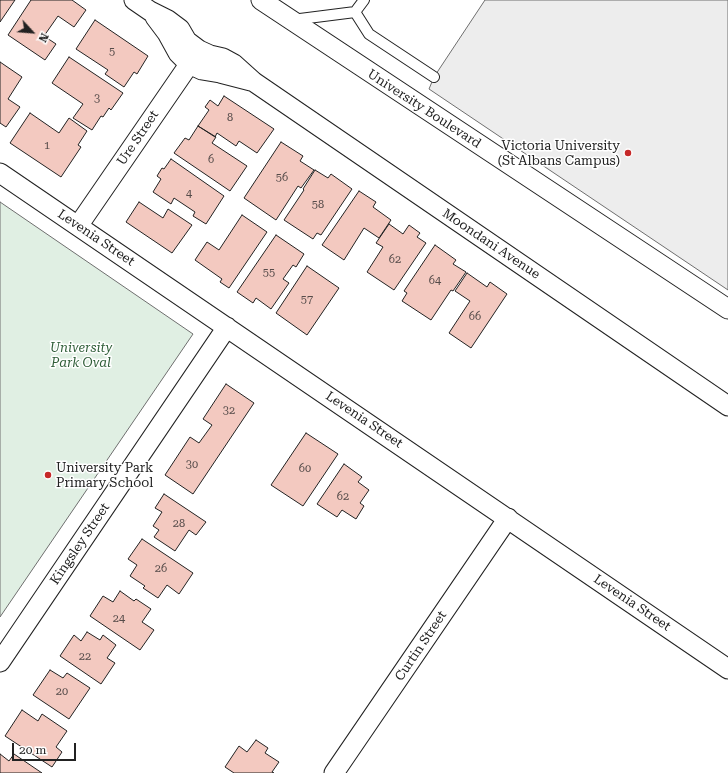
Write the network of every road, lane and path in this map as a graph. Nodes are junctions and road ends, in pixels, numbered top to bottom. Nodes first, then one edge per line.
1 (134, 0) edge
2 (261, 0) edge
3 (364, 0) edge
4 (355, 12) junction
5 (290, 20) junction
6 (194, 57) junction
7 (434, 77) dead end
8 (0, 173) edge
9 (78, 226) junction
10 (728, 309) edge
11 (228, 327) junction
12 (728, 406) edge
13 (508, 518) junction
14 (0, 662) edge
15 (728, 669) edge
16 (334, 773) edge

1 - 6 street, Moondani Avenue
2 - 5 street, University Boulevard
3 - 4 lane
4 - 5 lane
4 - 7 lane
5 - 10 street, University Boulevard
6 - 9 street, Ure Street
6 - 12 street, Moondani Avenue
8 - 9 street, Levenia Street
9 - 11 street, Levenia Street
11 - 13 street, Levenia Street
11 - 14 street, Kingsley Street
13 - 15 street, Levenia Street
13 - 16 street, Curtin Street

